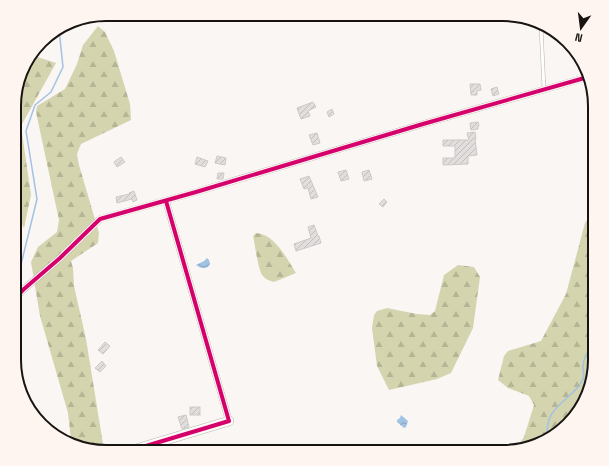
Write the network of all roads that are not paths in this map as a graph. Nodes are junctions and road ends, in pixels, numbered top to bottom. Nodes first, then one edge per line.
1 (541, 30) edge
2 (583, 78) edge
3 (544, 90) junction
4 (166, 201) junction
5 (21, 292) edge
6 (229, 421) joint
7 (149, 445) edge

1 - 3 lane
2 - 3 street
3 - 4 street
4 - 5 street
4 - 6 street
6 - 7 street

